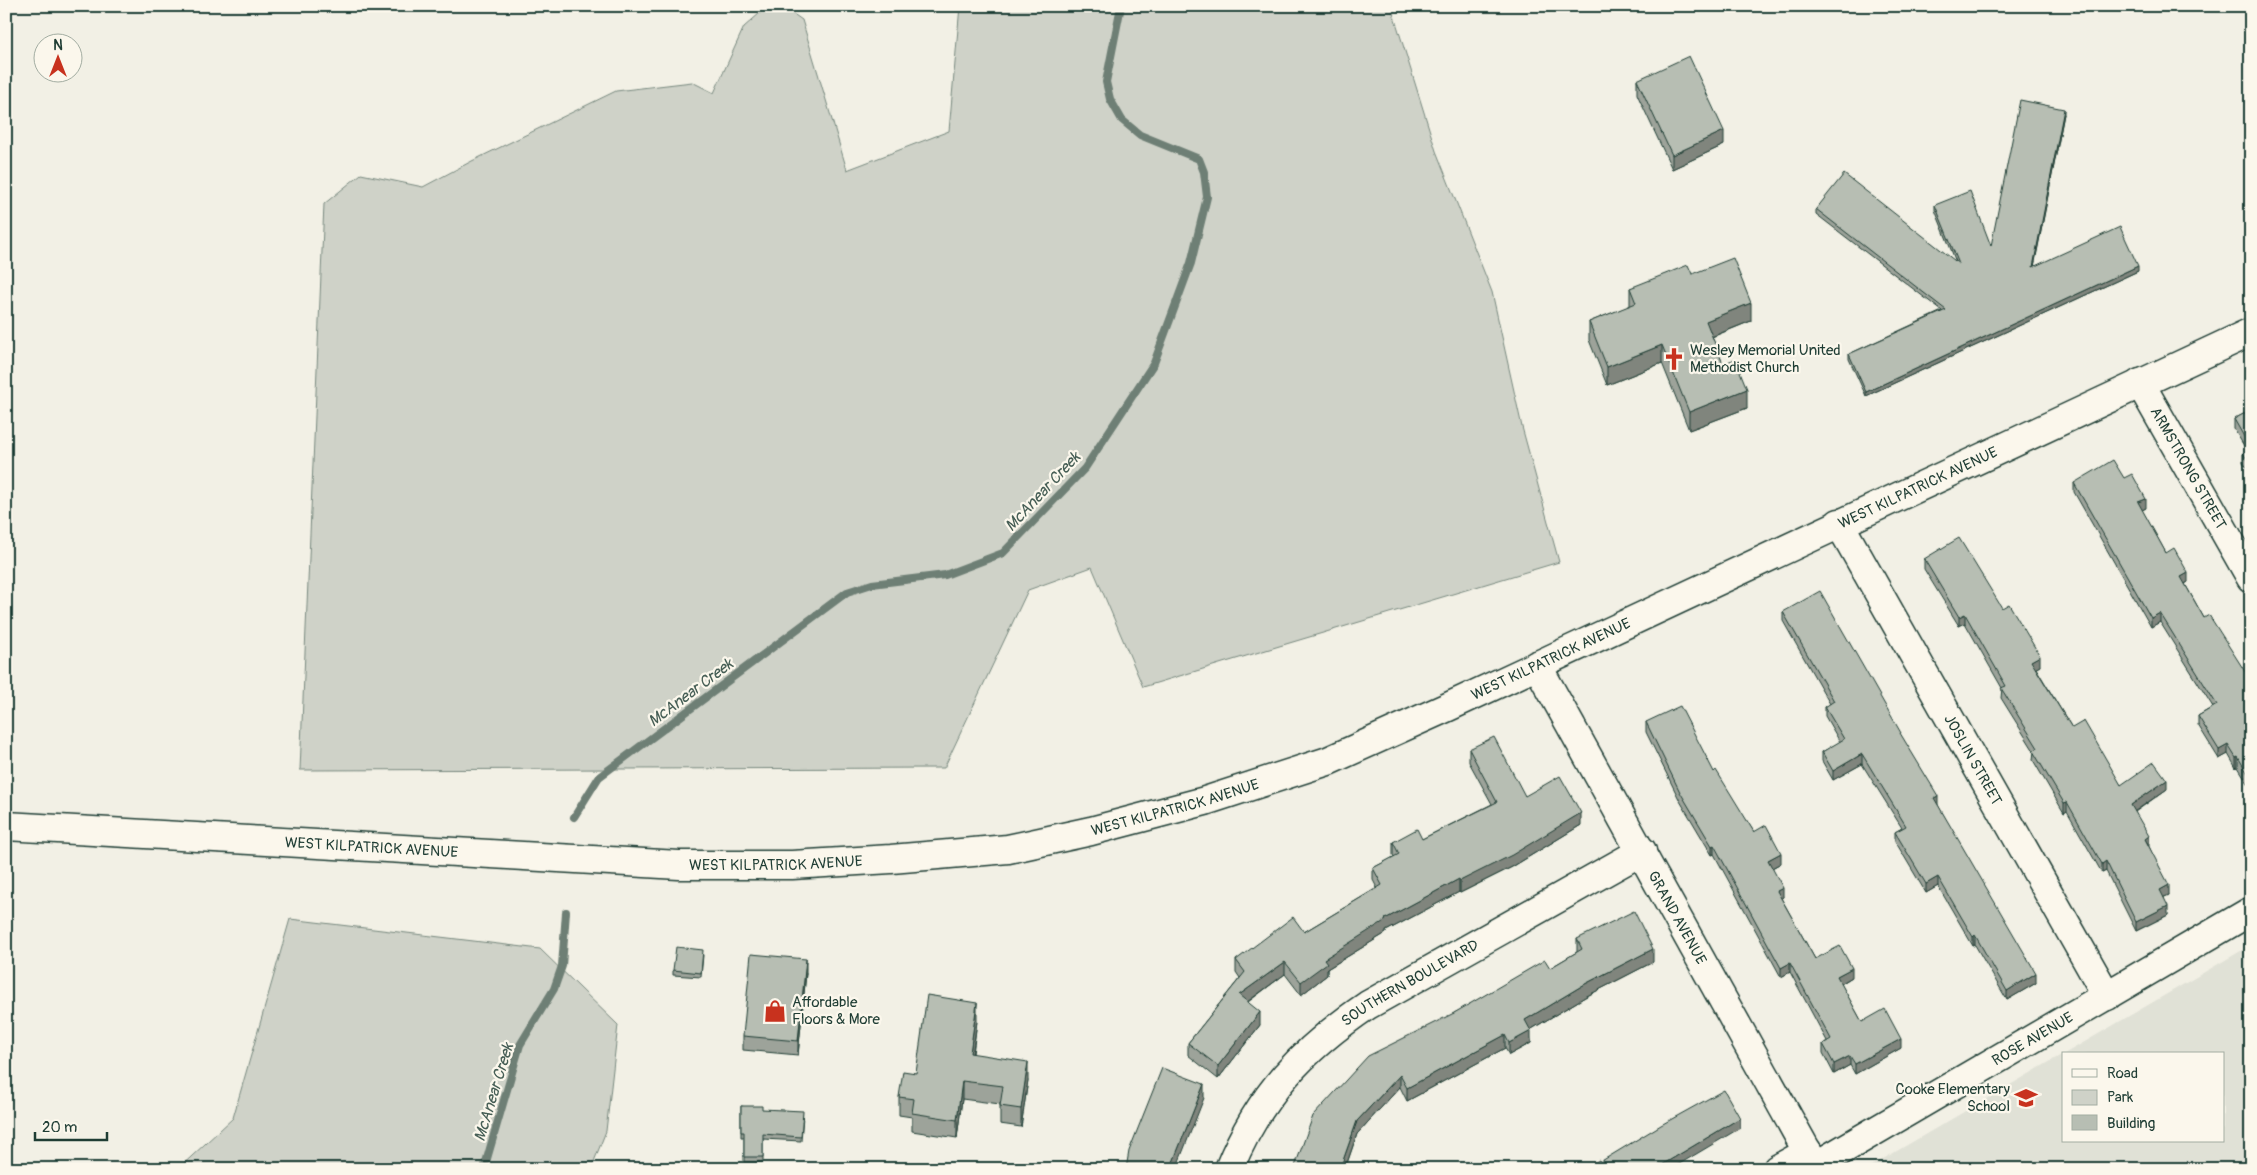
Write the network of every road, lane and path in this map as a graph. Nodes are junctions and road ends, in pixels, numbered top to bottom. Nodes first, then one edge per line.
1 (2251, 332) edge
2 (2140, 383) junction
3 (1840, 524) junction
4 (2251, 578) edge
5 (1537, 666) junction
6 (6, 826) edge
7 (1642, 851) junction
8 (2251, 911) edge
9 (2107, 996) junction
10 (1813, 1162) edge
11 (1229, 1169) edge
12 (1777, 1169) edge

1 - 2 street, WEST KILPATRICK AVENUE
2 - 3 street, WEST KILPATRICK AVENUE
2 - 4 street, ARMSTRONG STREET
3 - 5 street, WEST KILPATRICK AVENUE
3 - 9 street, JOSLIN STREET
5 - 6 street, WEST KILPATRICK AVENUE
5 - 7 street, GRAND AVENUE
7 - 10 street, GRAND AVENUE
7 - 11 street, SOUTHERN BOULEVARD
8 - 9 street, ROSE AVENUE
9 - 10 street, ROSE AVENUE
10 - 12 street, ROSE AVENUE

